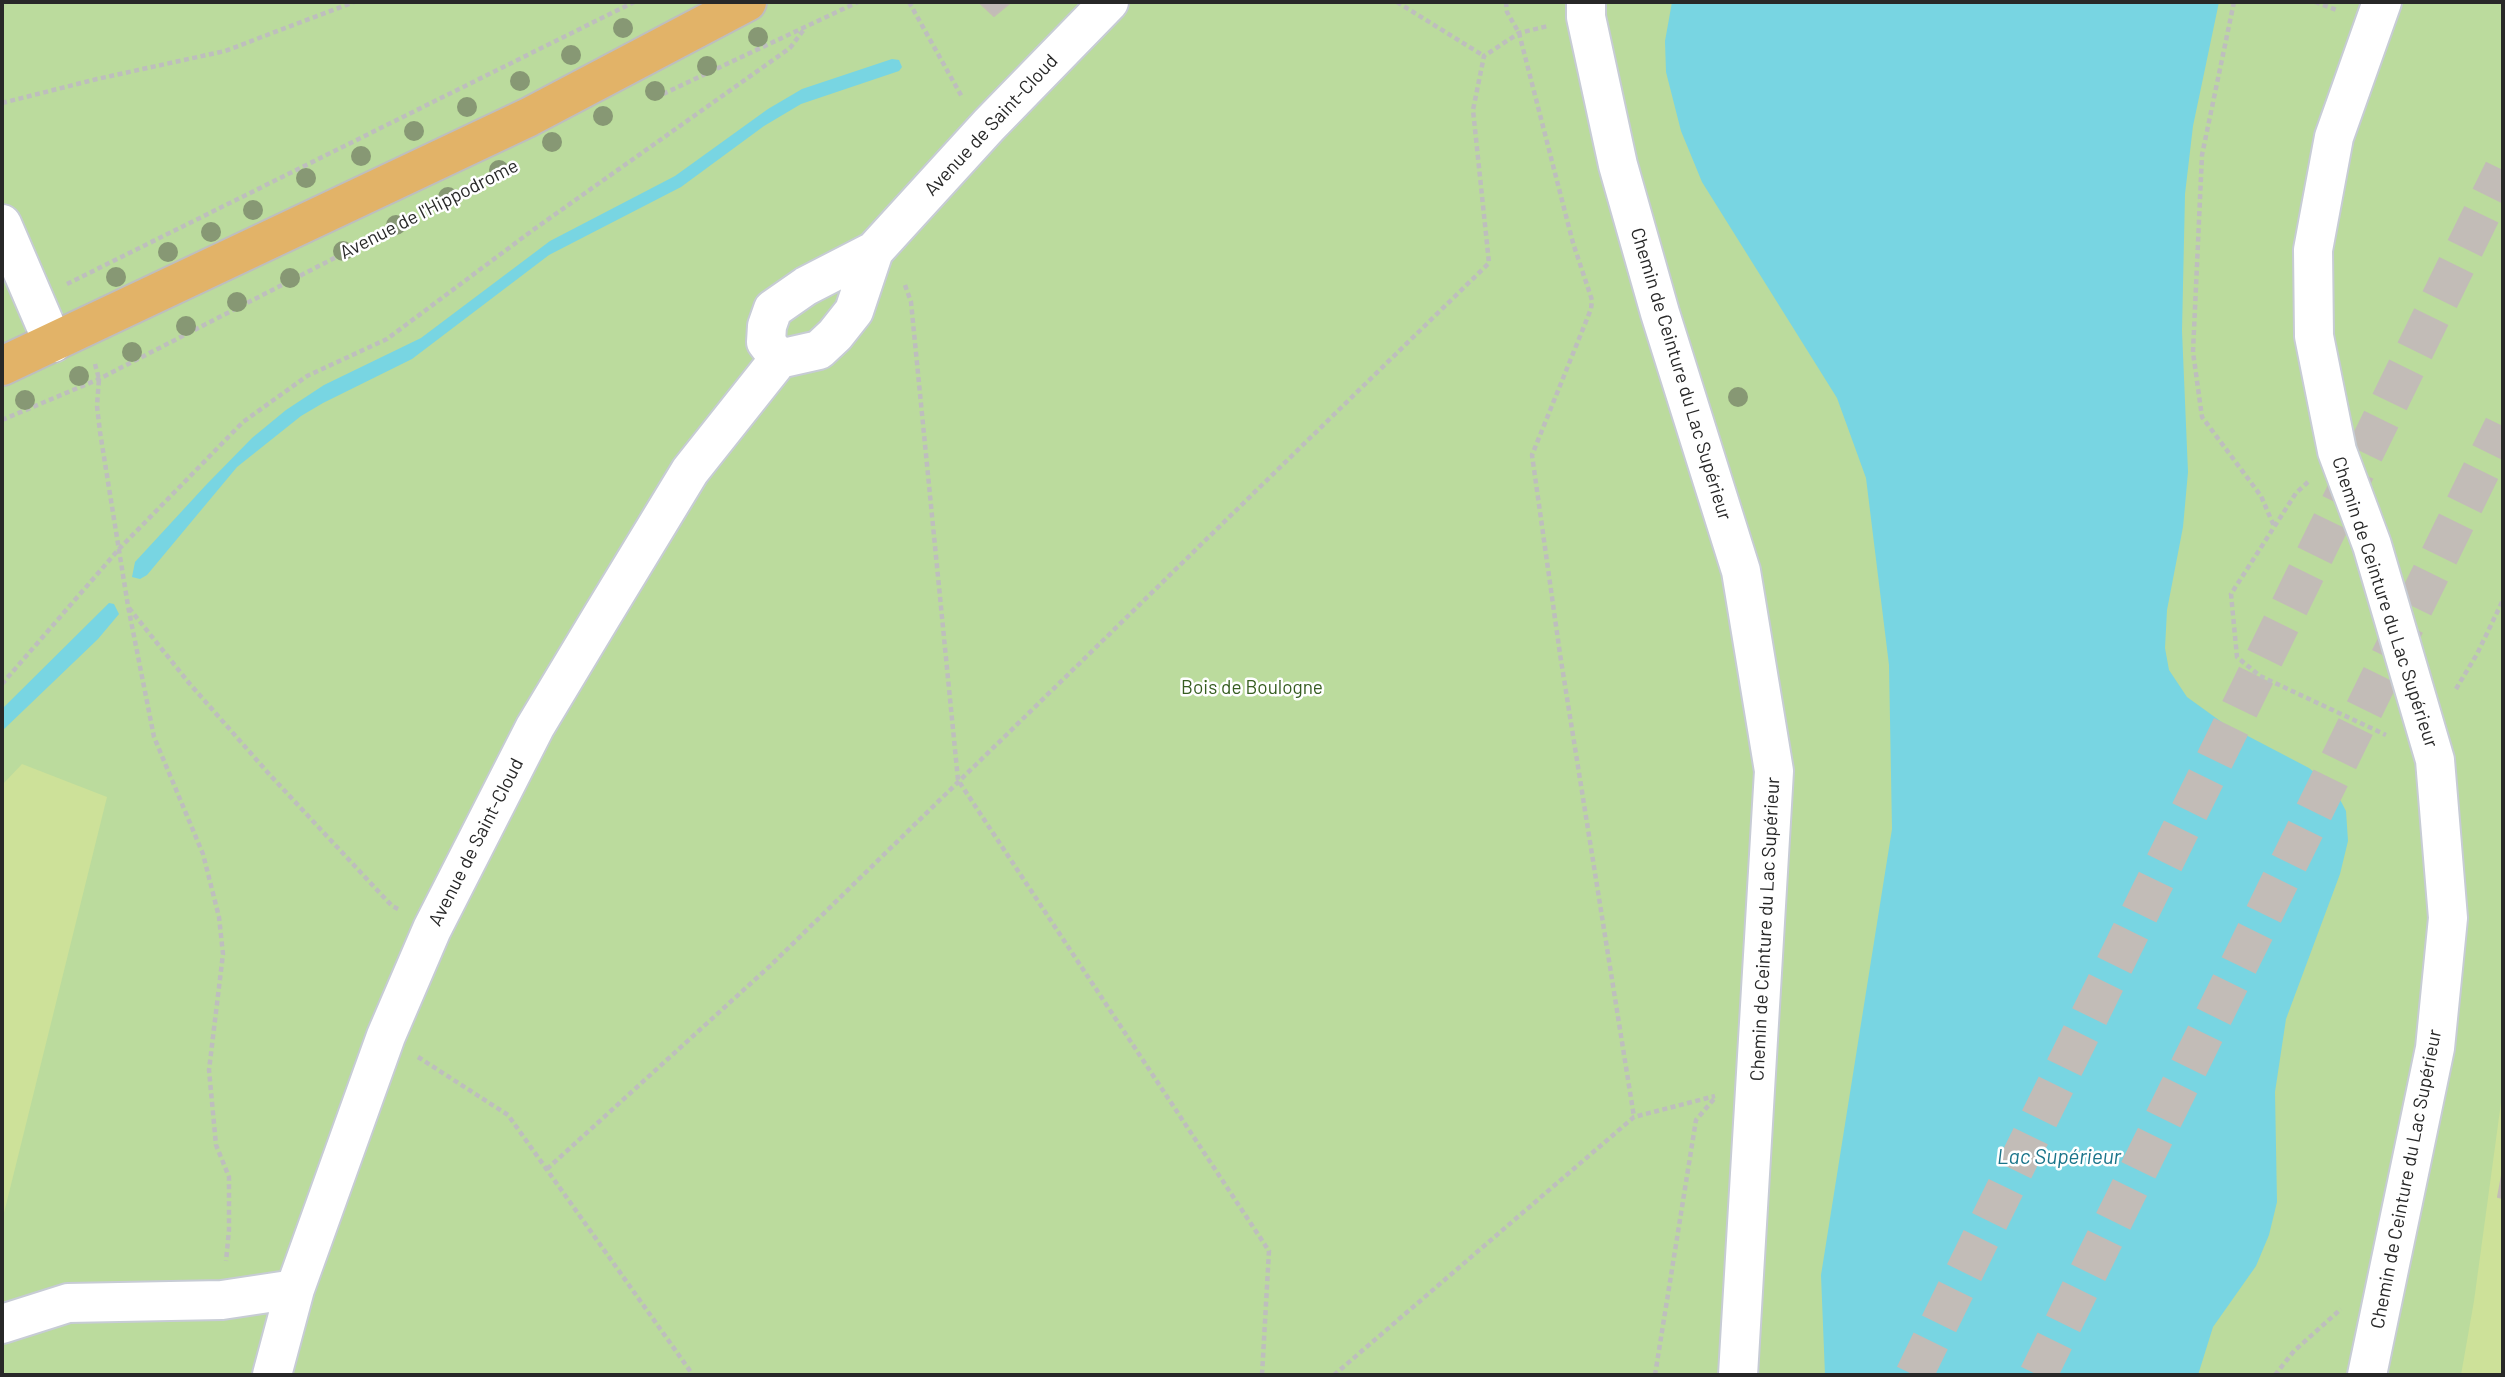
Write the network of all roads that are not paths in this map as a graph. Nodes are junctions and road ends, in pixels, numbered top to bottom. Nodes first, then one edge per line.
1 (747, 2) edge
2 (1109, 2) edge
3 (2382, 2) edge
4 (1586, 10) edge
5 (4, 234) edge
6 (881, 243) junction
7 (70, 335) junction
8 (779, 359) junction
9 (2, 366) edge
10 (295, 1289) junction
11 (2, 1324) edge
12 (272, 1375) edge
13 (1738, 1375) edge
14 (2367, 1375) edge

1 - 7 main road, Avenue de l'Hippodrome
2 - 6 street, Avenue de Saint-Cloud
3 - 14 street, Chemin de Ceinture du Lac Supérieur
4 - 13 street, Chemin de Ceinture du Lac Supérieur
5 - 7 street
6 - 8 street, Avenue de Saint-Cloud
6 - 8 street, Avenue de Saint-Cloud
7 - 9 main road, Avenue de l'Hippodrome
8 - 10 street, Avenue de Saint-Cloud
10 - 11 street
10 - 12 street, Avenue de Saint-Cloud

